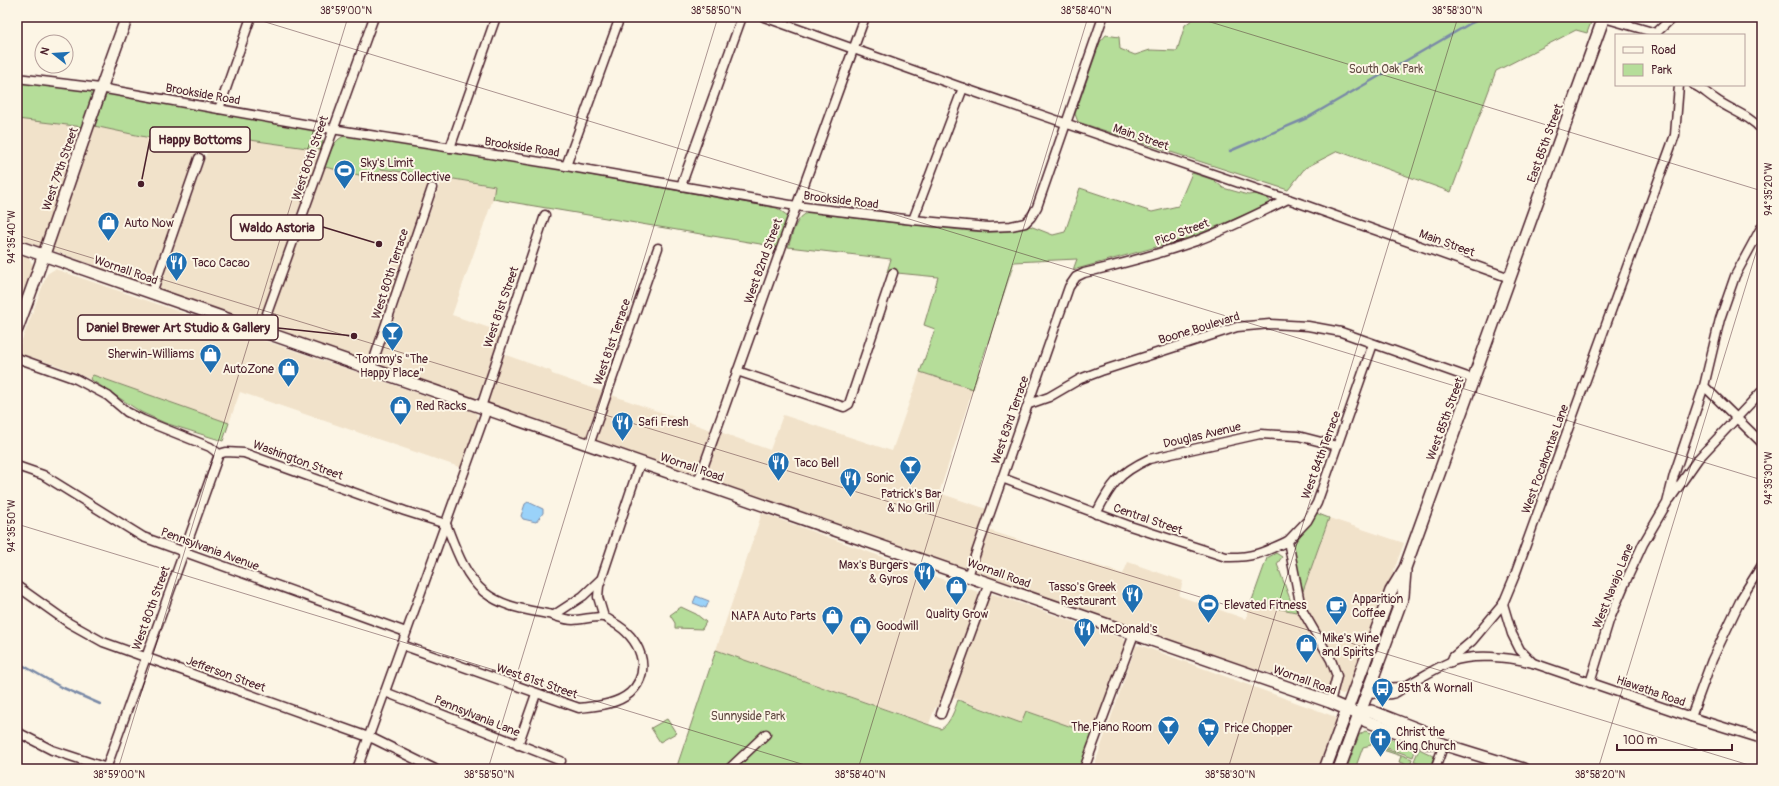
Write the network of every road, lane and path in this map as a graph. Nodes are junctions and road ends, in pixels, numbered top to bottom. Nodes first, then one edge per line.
1 (127, 17) edge
2 (251, 17) edge
3 (374, 17) edge
4 (496, 17) edge
5 (620, 17) edge
6 (742, 17) edge
7 (764, 17) edge
8 (865, 17) edge
9 (1103, 17) edge
10 (1604, 17) edge
11 (1673, 17) edge
12 (1656, 34) edge
13 (854, 49) junction
14 (17, 78) edge
15 (1679, 86) edge
16 (1697, 86) edge
17 (100, 88) junction
18 (962, 88) junction
19 (219, 108) junction
20 (1066, 123) junction
21 (332, 129) junction
22 (1762, 130) edge
23 (450, 148) junction
24 (199, 158) dead end
25 (566, 166) junction
26 (681, 186) junction
27 (432, 188) dead end
28 (1288, 199) junction
29 (796, 206) junction
30 (545, 215) dead end
31 (913, 220) junction
32 (1762, 227) edge
33 (17, 246) edge
34 (658, 248) dead end
35 (44, 256) junction
36 (893, 274) dead end
37 (1080, 275) joint
38 (1510, 278) junction
39 (152, 293) junction
40 (17, 330) edge
41 (261, 330) junction
42 (1373, 344) junction
43 (17, 358) edge
44 (371, 368) junction
45 (737, 370) junction
46 (1474, 379) junction
47 (1704, 386) junction
48 (1762, 391) edge
49 (1029, 404) junction
50 (484, 408) junction
51 (1737, 417) junction
52 (1762, 443) edge
53 (589, 445) junction
54 (1337, 446) junction
55 (219, 454) junction
56 (640, 463) junction
57 (17, 466) edge
58 (1002, 478) junction
59 (698, 482) junction
60 (1668, 503) junction
61 (1096, 514) junction
62 (446, 524) junction
63 (1288, 541) junction
64 (183, 553) junction
65 (1762, 565) edge
66 (1405, 568) junction
67 (968, 576) junction
68 (601, 579) junction
69 (989, 583) junction
70 (17, 586) edge
71 (1503, 604) junction
72 (554, 615) junction
73 (604, 617) junction
74 (406, 632) junction
75 (1134, 634) junction
76 (402, 645) junction
77 (146, 658) junction
78 (1451, 662) junction
79 (1532, 663) junction
80 (1373, 676) junction
81 (1590, 683) junction
82 (1404, 687) junction
83 (385, 692) junction
84 (1367, 692) junction
85 (536, 694) junction
86 (1330, 702) junction
87 (1347, 709) junction
88 (941, 714) dead end
89 (1358, 714) junction
90 (1691, 717) junction
91 (17, 732) edge
92 (766, 734) dead end
93 (368, 738) junction
94 (1762, 739) edge
95 (1440, 743) junction
96 (518, 745) junction
97 (562, 761) dead end
98 (108, 769) edge
99 (357, 769) edge
100 (435, 769) edge
101 (729, 769) edge
102 (1084, 769) edge
103 (1325, 769) edge
104 (1338, 769) edge
105 (1435, 769) edge
106 (1523, 769) edge

1 - 17 main road, West 79th Street
2 - 19 street
3 - 21 street, West 80th Street
4 - 23 street
5 - 25 street
6 - 26 street
7 - 13 street, Main Street
8 - 13 street, West 82nd Street
9 - 20 street
10 - 12 street
10 - 38 main road, East 85th Street
11 - 12 street
13 - 18 street, Main Street
13 - 29 street, West 82nd Street
14 - 17 street, Brookside Road
15 - 71 street, West Pocahontas Lane
16 - 22 street
17 - 19 street, Brookside Road
17 - 35 main road, West 79th Street
18 - 20 street, Main Street
18 - 31 street
19 - 21 street, Brookside Road
20 - 28 street, Main Street
20 - 31 street, Brookside Road
21 - 23 street, Brookside Road
21 - 41 street, West 80th Street
23 - 25 street, Brookside Road
24 - 39 street
25 - 26 street, Brookside Road
26 - 29 street, Brookside Road
27 - 44 street, West 80th Terrace
28 - 37 street, Pico Street
28 - 38 street, Main Street
29 - 31 street, Brookside Road
29 - 45 street, West 82nd Street
30 - 50 street, West 81st Street
32 - 47 street, West Navajo Lane
33 - 35 main road, Wornall Road
34 - 53 street, West 81st Terrace
35 - 39 main road, Wornall Road
35 - 40 main road, West 79th Street
36 - 45 street
37 - 49 street, West 83rd Terrace
38 - 46 main road, West 85th Street
39 - 41 main road, Wornall Road
41 - 44 main road, Wornall Road
42 - 46 street, Boone Boulevard
42 - 49 street, Boone Boulevard
42 - 54 street, West 84th Terrace
43 - 55 street
44 - 50 main road, Wornall Road
45 - 59 street, West 82nd Street
46 - 66 main road, West 85th Street
47 - 51 street
47 - 60 street, West Navajo Lane
48 - 51 street, West Navajo Lane
49 - 58 street, West 83rd Terrace
50 - 53 main road, Wornall Road
50 - 62 street, West 81st Street
51 - 52 street
51 - 60 street, West Navajo Lane
53 - 56 main road, Wornall Road
54 - 61 street, Douglas Avenue
54 - 63 street, West 84th Terrace
55 - 62 street, Washington Street
55 - 64 street, West 80th Street
56 - 59 main road, Wornall Road
56 - 68 street
57 - 64 street, Pennsylvania Avenue
58 - 61 street, Central Street
58 - 67 street, West 83rd Terrace
59 - 67 main road, Wornall Road
60 - 81 street, West Navajo Lane
61 - 63 street, Central Street
62 - 72 street
62 - 74 street, West 81st Street
63 - 86 street
64 - 74 street, Pennsylvania Avenue
64 - 77 street, West 80th Street
65 - 90 street
66 - 80 main road, West 85th Street
66 - 87 main road, West 85th Street
67 - 69 main road, Wornall Road
68 - 72 street
68 - 73 street
69 - 75 main road, Wornall Road
69 - 88 street
70 - 77 street, Jefferson Street
71 - 78 street, West Pocahontas Lane
71 - 79 street
72 - 73 street
73 - 85 street, West 81st Street
74 - 76 street, West 81st Street
75 - 86 main road, Wornall Road
75 - 102 street
76 - 83 street, West 81st Street
76 - 85 street, West 81st Street
77 - 93 street, Jefferson Street
77 - 98 street, West 80th Street
78 - 79 street, Hiawatha Road
78 - 82 street, Hiawatha Road
79 - 81 street, Hiawatha Road
80 - 82 street, Hiawatha Road
80 - 84 main road, West 85th Street
81 - 90 street, Hiawatha Road
82 - 84 street, Hiawatha Road
83 - 93 street, West 81st Street
83 - 96 street, Pennsylvania Lane
84 - 89 main road, West 85th Street
85 - 96 street
86 - 87 main road, Wornall Road
87 - 89 main road, Wornall Road
87 - 103 main road, West 85th Street
89 - 95 main road, Wornall Road
89 - 104 main road, West 85th Street
90 - 94 street, Hiawatha Road
91 - 98 street
92 - 101 street
93 - 99 street, West 81st Street
93 - 100 street, Jefferson Street
95 - 105 street
95 - 106 main road, Wornall Road
96 - 97 street, Pennsylvania Lane

